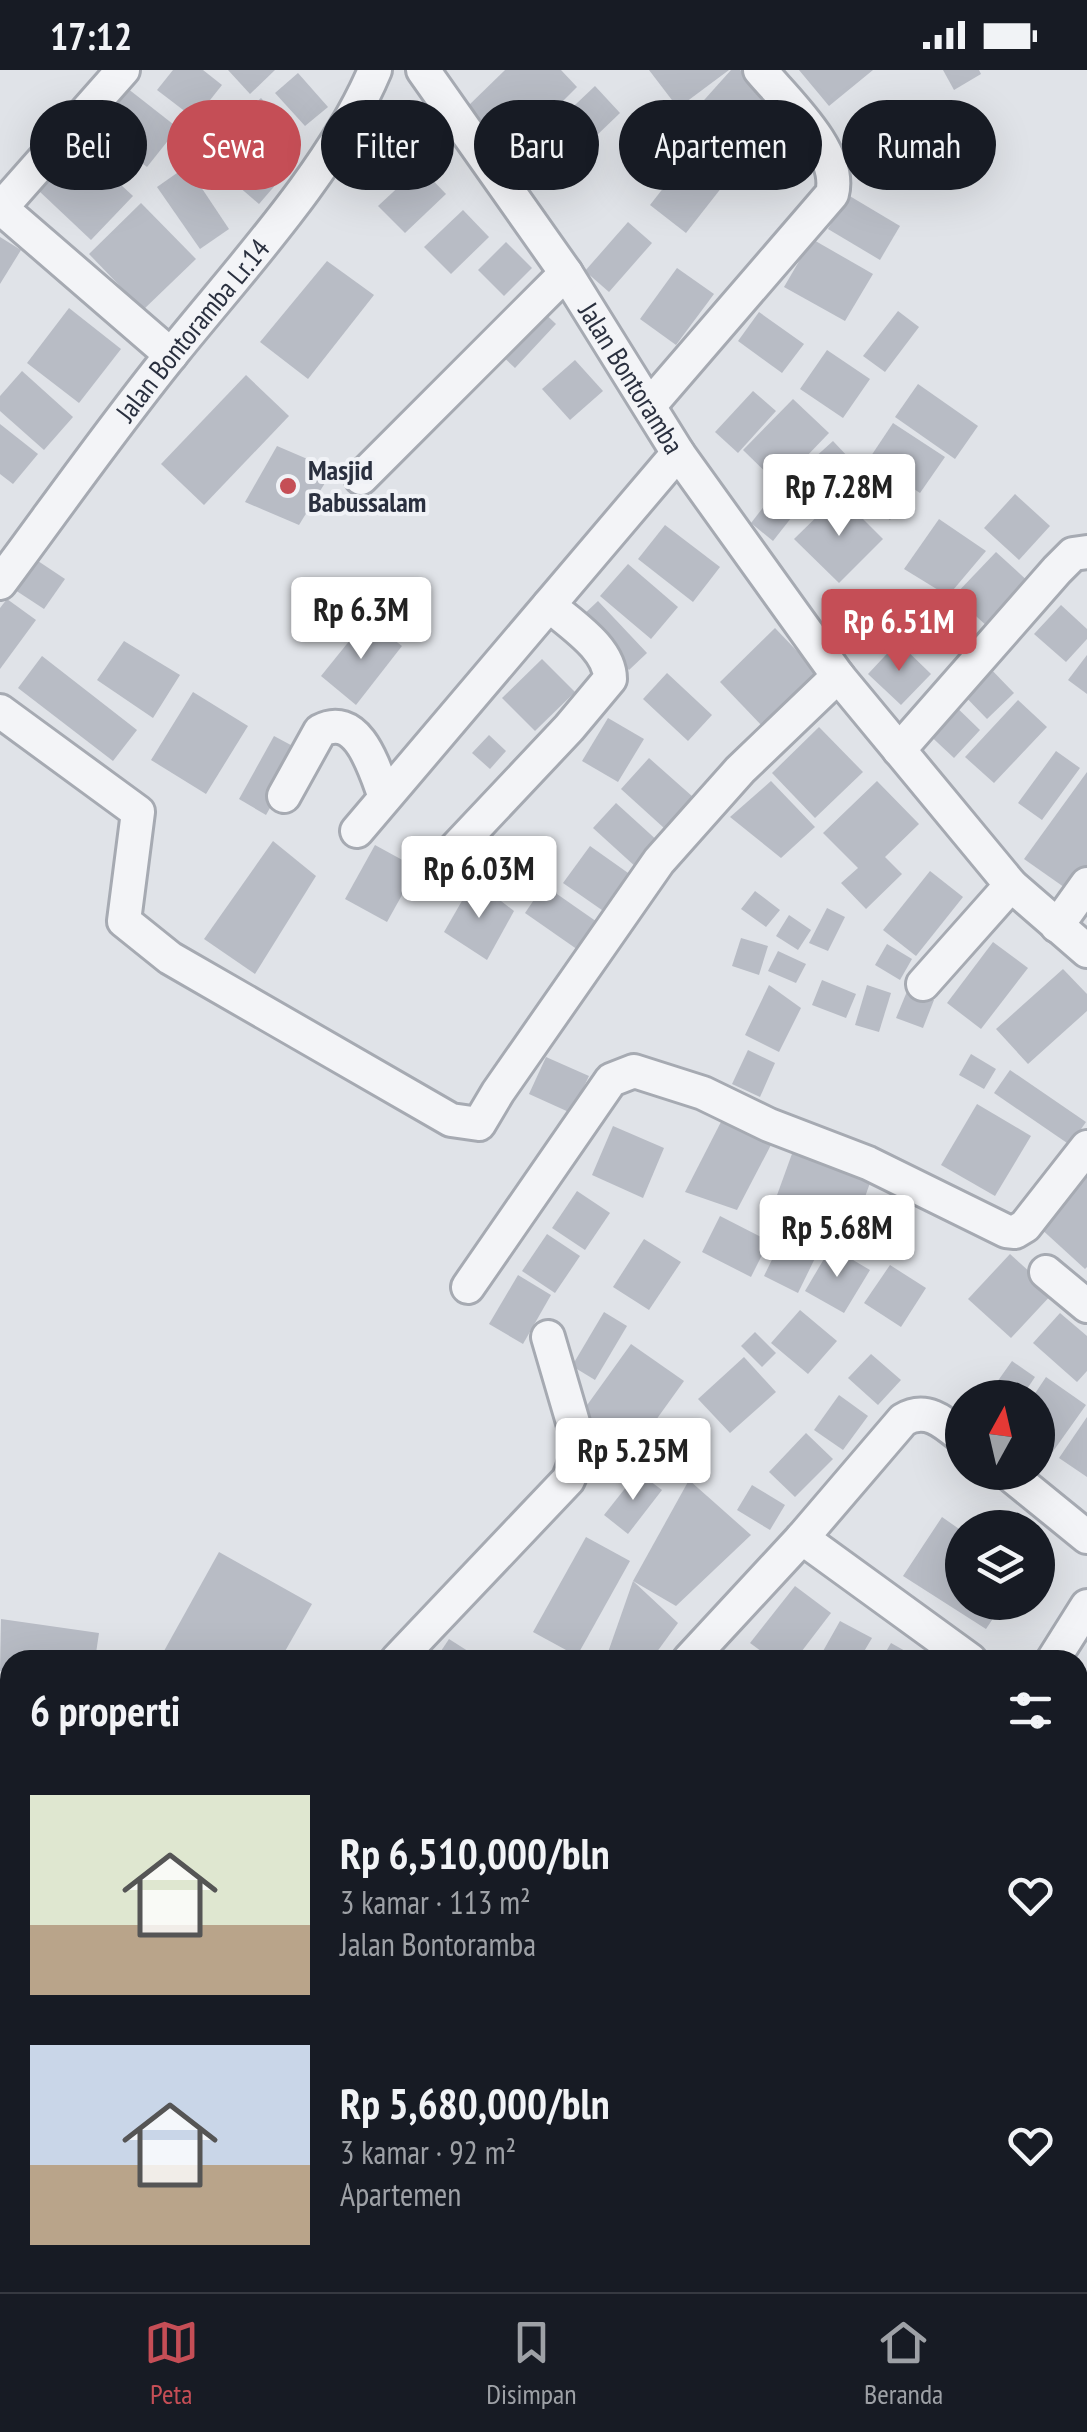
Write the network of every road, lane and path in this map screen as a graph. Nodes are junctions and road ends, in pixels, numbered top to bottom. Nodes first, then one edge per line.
1 (123, 70) edge
2 (375, 70) edge
3 (423, 70) edge
4 (760, 70) edge
5 (0, 208) edge
6 (566, 273) junction
7 (171, 355) junction
8 (650, 405) junction
9 (678, 454) junction
10 (361, 478) dead end
11 (1087, 552) edge
12 (0, 582) edge
13 (549, 604) junction
14 (838, 676) junction
15 (0, 711) edge
16 (898, 750) junction
17 (284, 796) dead end
18 (385, 797) junction
19 (356, 831) dead end
20 (454, 850) dead end
21 (1010, 884) junction
22 (1087, 884) edge
23 (1056, 926) junction
24 (1087, 951) edge
25 (923, 984) dead end
26 (1087, 1146) edge
27 (1046, 1272) dead end
28 (468, 1287) dead end
29 (1087, 1306) edge
30 (548, 1337) dead end
31 (945, 1422) edge
32 (1029, 1490) edge
33 (802, 1538) junction
34 (1087, 1538) edge
35 (1087, 1606) edge
36 (406, 1650) edge
37 (698, 1650) edge
38 (956, 1650) edge
39 (1069, 1650) edge

1 - 5 street
2 - 7 street, Jalan Bontoramba Lr.14
3 - 6 street, Jalan Bontoramba
4 - 8 street
5 - 7 street
6 - 8 street, Jalan Bontoramba
6 - 10 street
7 - 12 street, Jalan Bontoramba Lr.14
8 - 9 street, Jalan Bontoramba
9 - 13 street
9 - 14 street, Jalan Bontoramba
11 - 16 street
13 - 18 street
13 - 20 street
14 - 15 street
14 - 16 street, Jalan Bontoramba
16 - 21 street, Jalan Bontoramba
17 - 18 street
18 - 19 street
21 - 23 street, Jalan Bontoramba
21 - 25 street
22 - 23 street
23 - 24 street, Jalan Bontoramba
26 - 28 street
27 - 29 street
30 - 36 street
31 - 33 street
32 - 34 street
33 - 37 street
33 - 38 street
35 - 39 street

